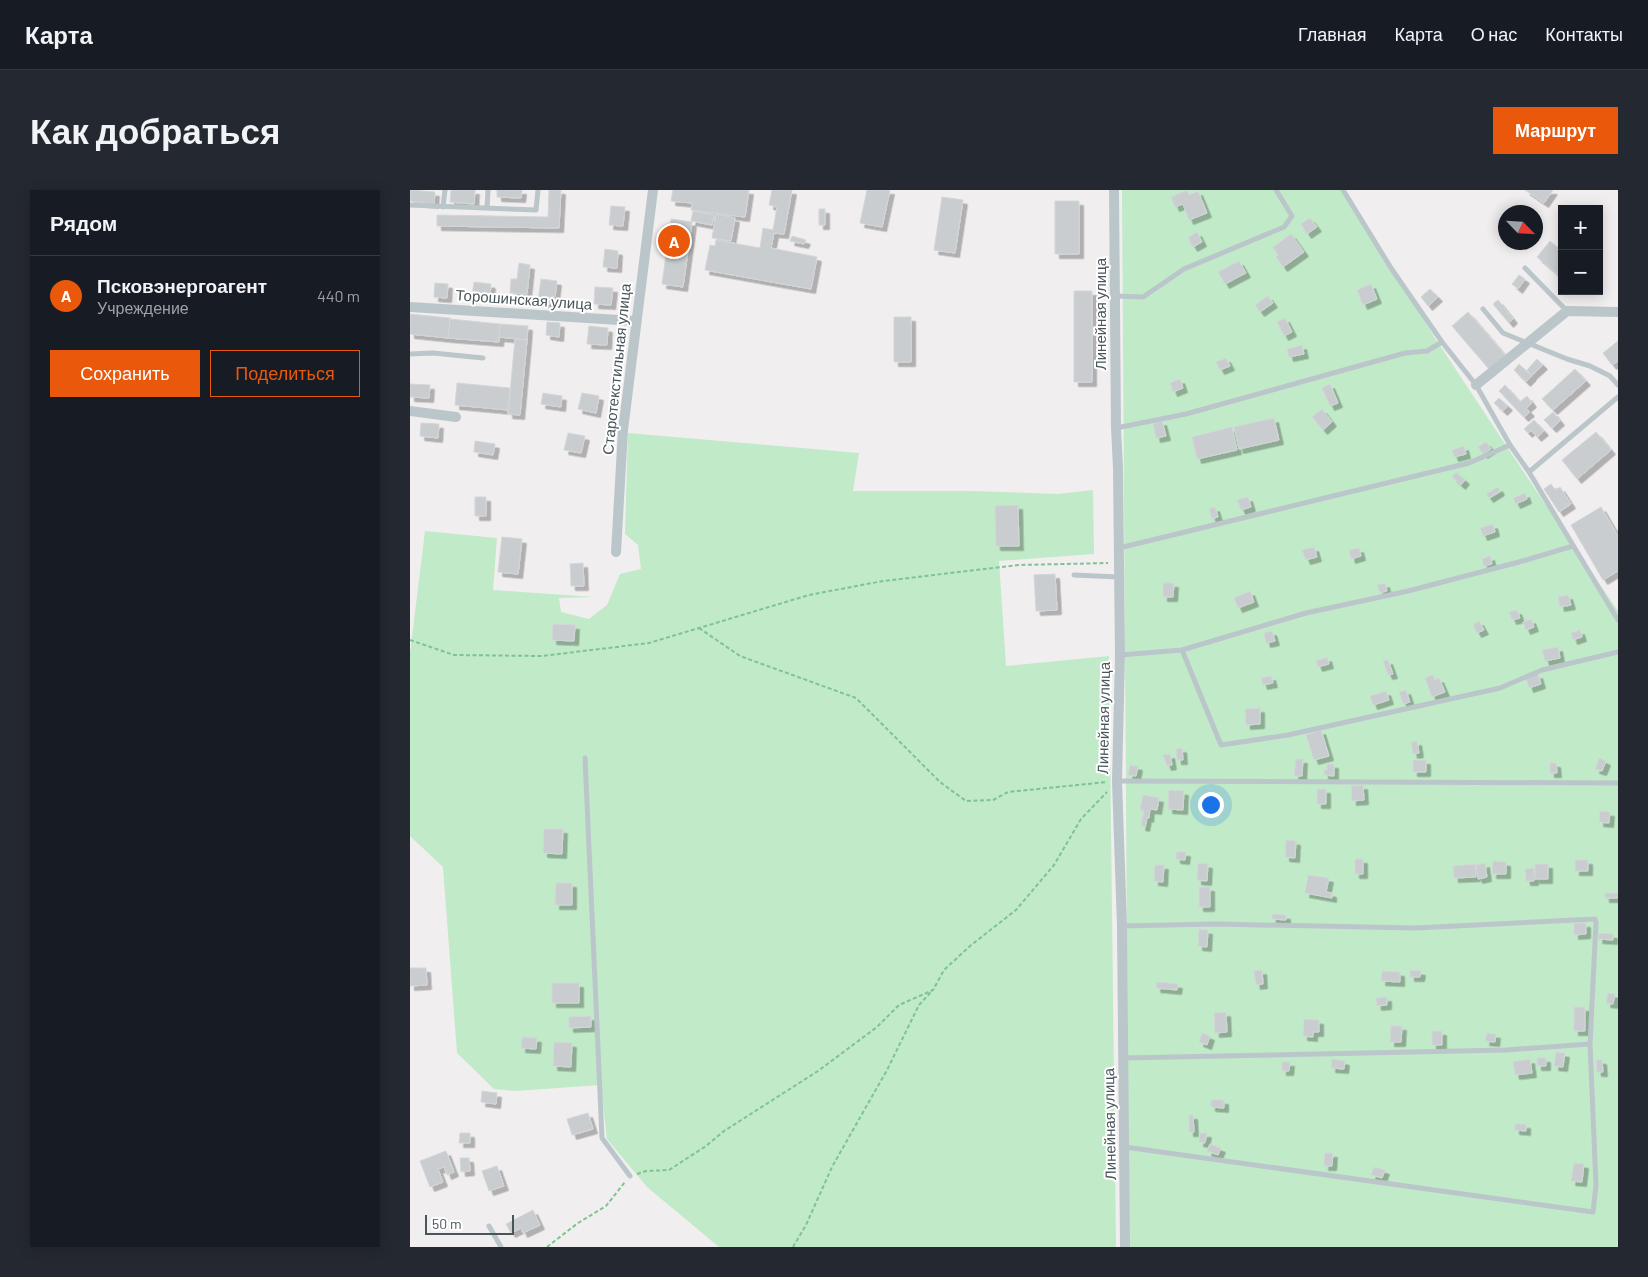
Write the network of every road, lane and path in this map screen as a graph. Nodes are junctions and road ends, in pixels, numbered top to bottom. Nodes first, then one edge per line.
1 (445, 190) edge
2 (488, 190) edge
3 (538, 190) edge
4 (653, 190) edge
5 (1114, 190) edge
6 (1276, 190) edge
7 (1343, 190) edge
8 (410, 205) edge
9 (444, 207) junction
10 (487, 208) junction
11 (1525, 268) dead end
12 (1115, 296) junction
13 (410, 307) edge
14 (1483, 309) dead end
15 (1567, 311) junction
16 (1618, 312) edge
17 (635, 321) junction
18 (1442, 342) junction
19 (1527, 344) junction
20 (410, 354) edge
21 (483, 358) dead end
22 (1476, 385) junction
23 (1618, 385) edge
24 (1618, 397) edge
25 (410, 411) edge
26 (456, 417) dead end
27 (1116, 428) junction
28 (1510, 445) junction
29 (1528, 472) junction
30 (1573, 546) junction
31 (1118, 548) junction
32 (616, 552) dead end
33 (1119, 563) junction
34 (1074, 575) dead end
35 (1119, 577) junction
36 (1618, 620) edge
37 (699, 628) junction
38 (410, 640) edge
39 (1182, 650) junction
40 (1618, 652) edge
41 (1120, 655) junction
42 (585, 758) dead end
43 (1117, 781) junction
44 (1618, 783) edge
45 (1122, 926) junction
46 (933, 990) junction
47 (1590, 1044) junction
48 (1123, 1058) junction
49 (1124, 1147) junction
50 (630, 1176) junction
51 (489, 1226) dead end
52 (501, 1247) edge
53 (547, 1247) edge
54 (793, 1247) edge
55 (1125, 1247) edge

1 - 9 lane
2 - 10 lane
3 - 10 lane
4 - 17 street, Старотекстильная улица
5 - 12 street, Линейная улица
6 - 12 lane
7 - 18 lane
8 - 9 lane
9 - 10 lane
11 - 15 lane
12 - 27 street, Линейная улица
13 - 17 street, Торошинская улица
14 - 19 lane
15 - 16 street
15 - 19 street
17 - 32 street, Старотекстильная улица
18 - 22 lane
18 - 27 lane
19 - 22 street
19 - 23 lane
20 - 21 lane
22 - 28 lane
24 - 29 lane
25 - 26 street
27 - 31 street, Линейная улица
28 - 29 lane
28 - 31 lane
29 - 30 lane
30 - 36 lane
30 - 39 lane
31 - 33 street, Линейная улица
33 - 35 street, Линейная улица
33 - 37 path
34 - 35 lane
35 - 41 street, Линейная улица
37 - 38 path
37 - 43 path
39 - 40 lane
39 - 41 lane
41 - 43 street, Линейная улица
42 - 50 lane
43 - 44 lane
43 - 45 street, Линейная улица
43 - 46 path
45 - 47 lane
45 - 48 street, Линейная улица
46 - 50 path
46 - 54 path
47 - 48 lane
47 - 49 lane
48 - 49 street, Линейная улица
49 - 55 street, Линейная улица
50 - 53 path
51 - 52 lane

